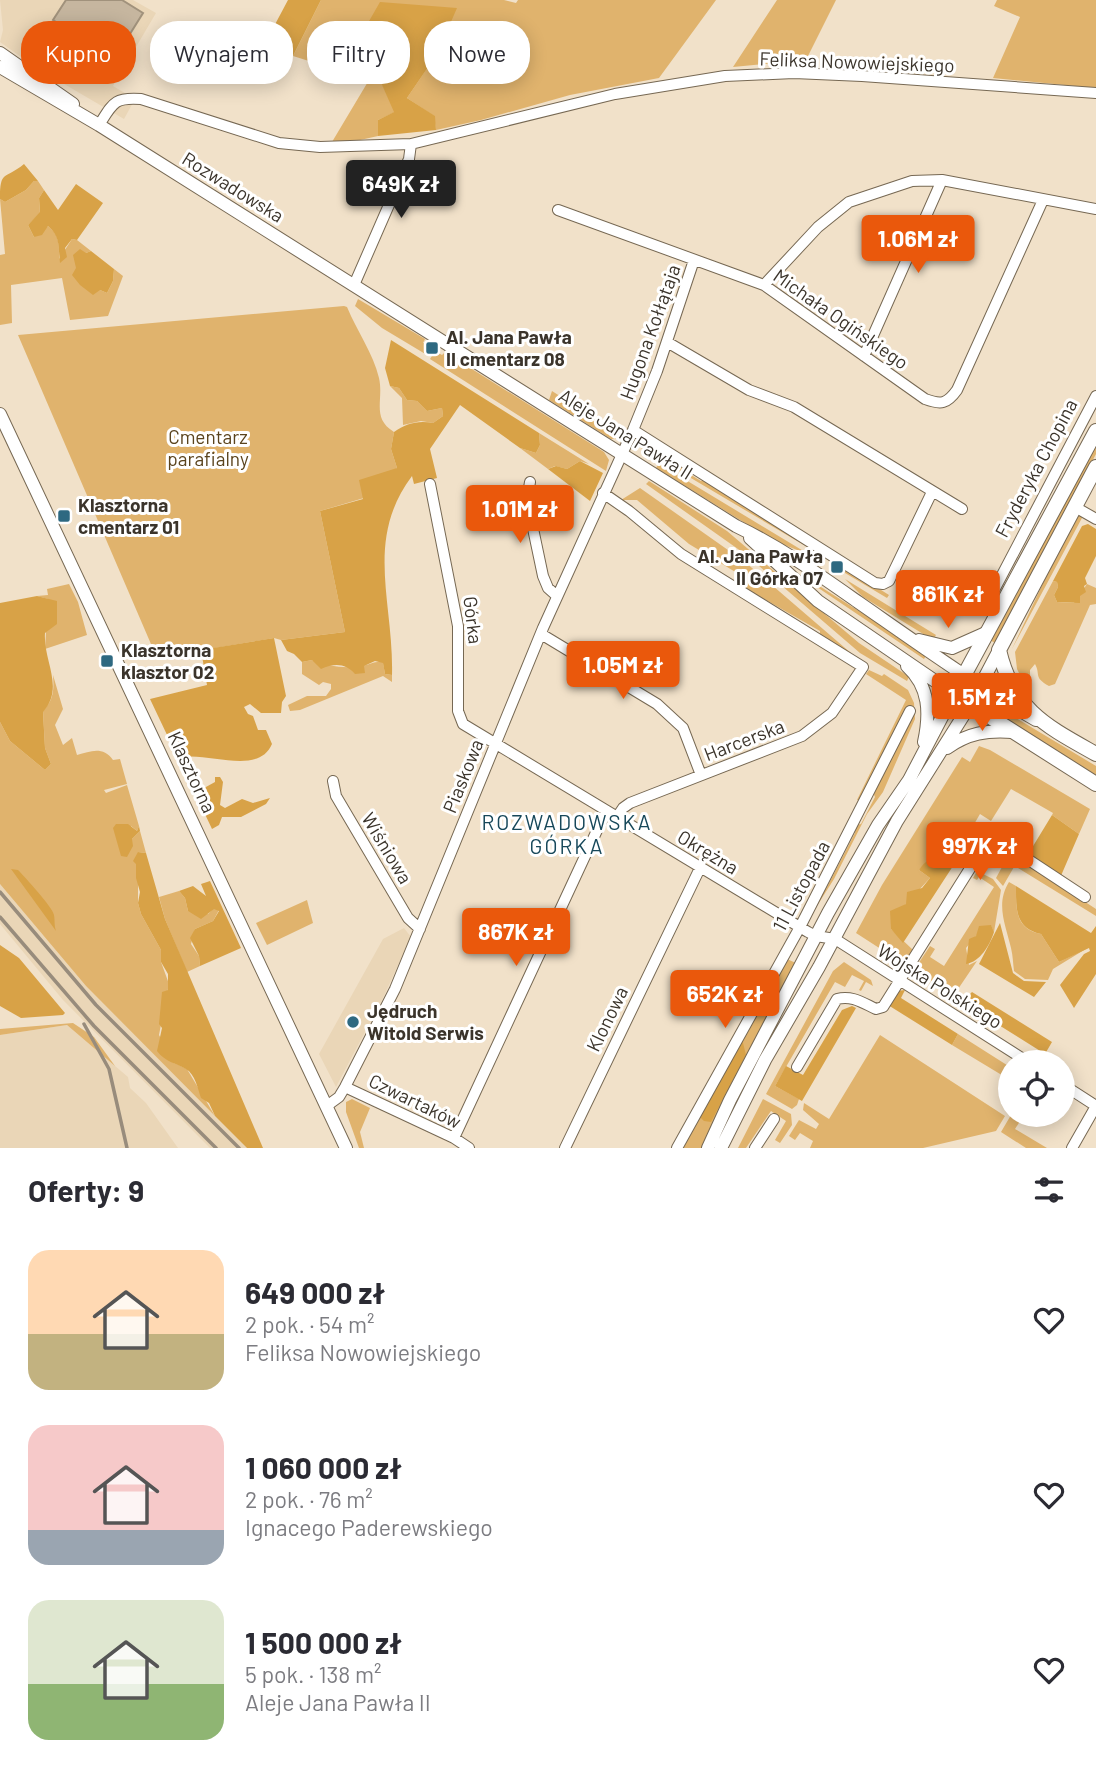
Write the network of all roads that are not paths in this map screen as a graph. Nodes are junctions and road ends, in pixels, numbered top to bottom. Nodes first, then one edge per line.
1 (0, 53) edge
2 (0, 67) edge
3 (1096, 93) edge
4 (95, 122) junction
5 (411, 144) junction
6 (942, 180) junction
7 (1043, 200) junction
8 (1096, 209) edge
9 (558, 210) dead end
10 (694, 260) junction
11 (354, 285) junction
12 (764, 285) junction
13 (667, 342) junction
14 (864, 356) junction
15 (1096, 396) edge
16 (0, 414) edge
17 (633, 430) junction
18 (1096, 431) edge
19 (621, 454) junction
20 (1096, 467) edge
21 (530, 482) dead end
22 (430, 484) dead end
23 (932, 492) junction
24 (603, 493) junction
25 (1075, 507) junction
26 (962, 509) dead end
27 (1096, 519) edge
28 (736, 526) junction
29 (557, 596) junction
30 (990, 596) dead end
31 (988, 632) junction
32 (541, 634) junction
33 (909, 637) junction
34 (888, 649) junction
35 (999, 650) junction
36 (964, 676) junction
37 (981, 687) junction
38 (954, 694) junction
39 (970, 705) junction
40 (910, 711) dead end
41 (1042, 723) junction
42 (1013, 732) junction
43 (496, 743) junction
44 (941, 752) junction
45 (1096, 754) edge
46 (921, 758) junction
47 (702, 775) junction
48 (333, 781) dead end
49 (1096, 784) edge
50 (606, 811) junction
51 (617, 817) junction
52 (700, 868) junction
53 (1085, 897) dead end
54 (800, 927) junction
55 (420, 929) junction
56 (816, 936) junction
57 (835, 939) junction
58 (899, 980) junction
59 (1009, 1050) edge
60 (797, 1067) dead end
61 (345, 1087) junction
62 (1075, 1092) edge
63 (328, 1105) junction
64 (1096, 1106) edge
65 (774, 1119) dead end
66 (454, 1138) junction
67 (346, 1148) edge
68 (469, 1148) edge
69 (565, 1148) edge
70 (677, 1148) edge
71 (708, 1148) edge
72 (721, 1148) edge
73 (755, 1148) edge
74 (1072, 1148) edge

1 - 4 street, Rozwadowska
2 - 4 street, Rozwadowska
3 - 5 street, Feliksa Nowowiejskiego
4 - 5 street, Feliksa Nowowiejskiego
4 - 11 street, Rozwadowska
5 - 11 street
6 - 7 street
6 - 12 street
6 - 14 street
7 - 8 street
7 - 14 street, Michała Ogińskiego
9 - 10 street, Michała Ogińskiego
10 - 12 street, Michała Ogińskiego
10 - 13 street, Hugona Kołłątaja
11 - 19 street, Aleje Jana Pawła II
12 - 14 street, Michała Ogińskiego
13 - 17 street, Hugona Kołłątaja
13 - 23 street
15 - 30 street, Fryderyka Chopina
16 - 63 street, Klasztorna
17 - 19 street, Hugona Kołłątaja
17 - 23 street
18 - 31 main road, Fryderyka Chopina
19 - 24 street, Piaskowa
19 - 28 street, Aleje Jana Pawła II
20 - 25 main road
21 - 29 street
22 - 43 street, Górka
23 - 26 street
24 - 29 street, Piaskowa
24 - 47 street, Harcerska
25 - 27 street
25 - 35 main road
28 - 33 street, Aleje Jana Pawła II
28 - 34 street, Aleje Jana Pawła II
29 - 32 street, Piaskowa
31 - 33 street
31 - 36 main road, Fryderyka Chopina
32 - 43 street, Piaskowa
32 - 47 street
33 - 36 street, Aleje Jana Pawła II
34 - 38 street, Aleje Jana Pawła II
34 - 46 street
35 - 37 street
35 - 41 main road
36 - 37 street, Aleje Jana Pawła II
36 - 38 main road, Fryderyka Chopina
37 - 39 street
37 - 41 street, Aleje Jana Pawła II
38 - 39 main road, Aleje Jana Pawła II
38 - 46 street
39 - 42 main road, Aleje Jana Pawła II
39 - 44 street
40 - 54 street, 11 Listopada
41 - 45 main road, Aleje Jana Pawła II
42 - 44 street
42 - 49 main road, Aleje Jana Pawła II
43 - 50 street, Okrężna
43 - 55 street, Piaskowa
44 - 57 street
46 - 56 street
47 - 51 street, Harcerska
48 - 55 street, Wiśniowa
50 - 51 street, Okrężna
50 - 66 street
51 - 52 street, Okrężna
52 - 54 street, Okrężna
52 - 69 street, Klonowa
53 - 58 street
54 - 56 street, Okrężna
54 - 70 street, 11 Listopada
55 - 61 street, Piaskowa
56 - 57 street, Okrężna
56 - 71 street
57 - 58 street, Wojska Polskiego
57 - 72 street
58 - 59 street, Wojska Polskiego
58 - 60 street
61 - 63 street, Piaskowa
61 - 66 street, Czwartaków
62 - 64 street
63 - 67 street, Klasztorna
64 - 74 street
65 - 73 street
66 - 68 street, Czwartaków

